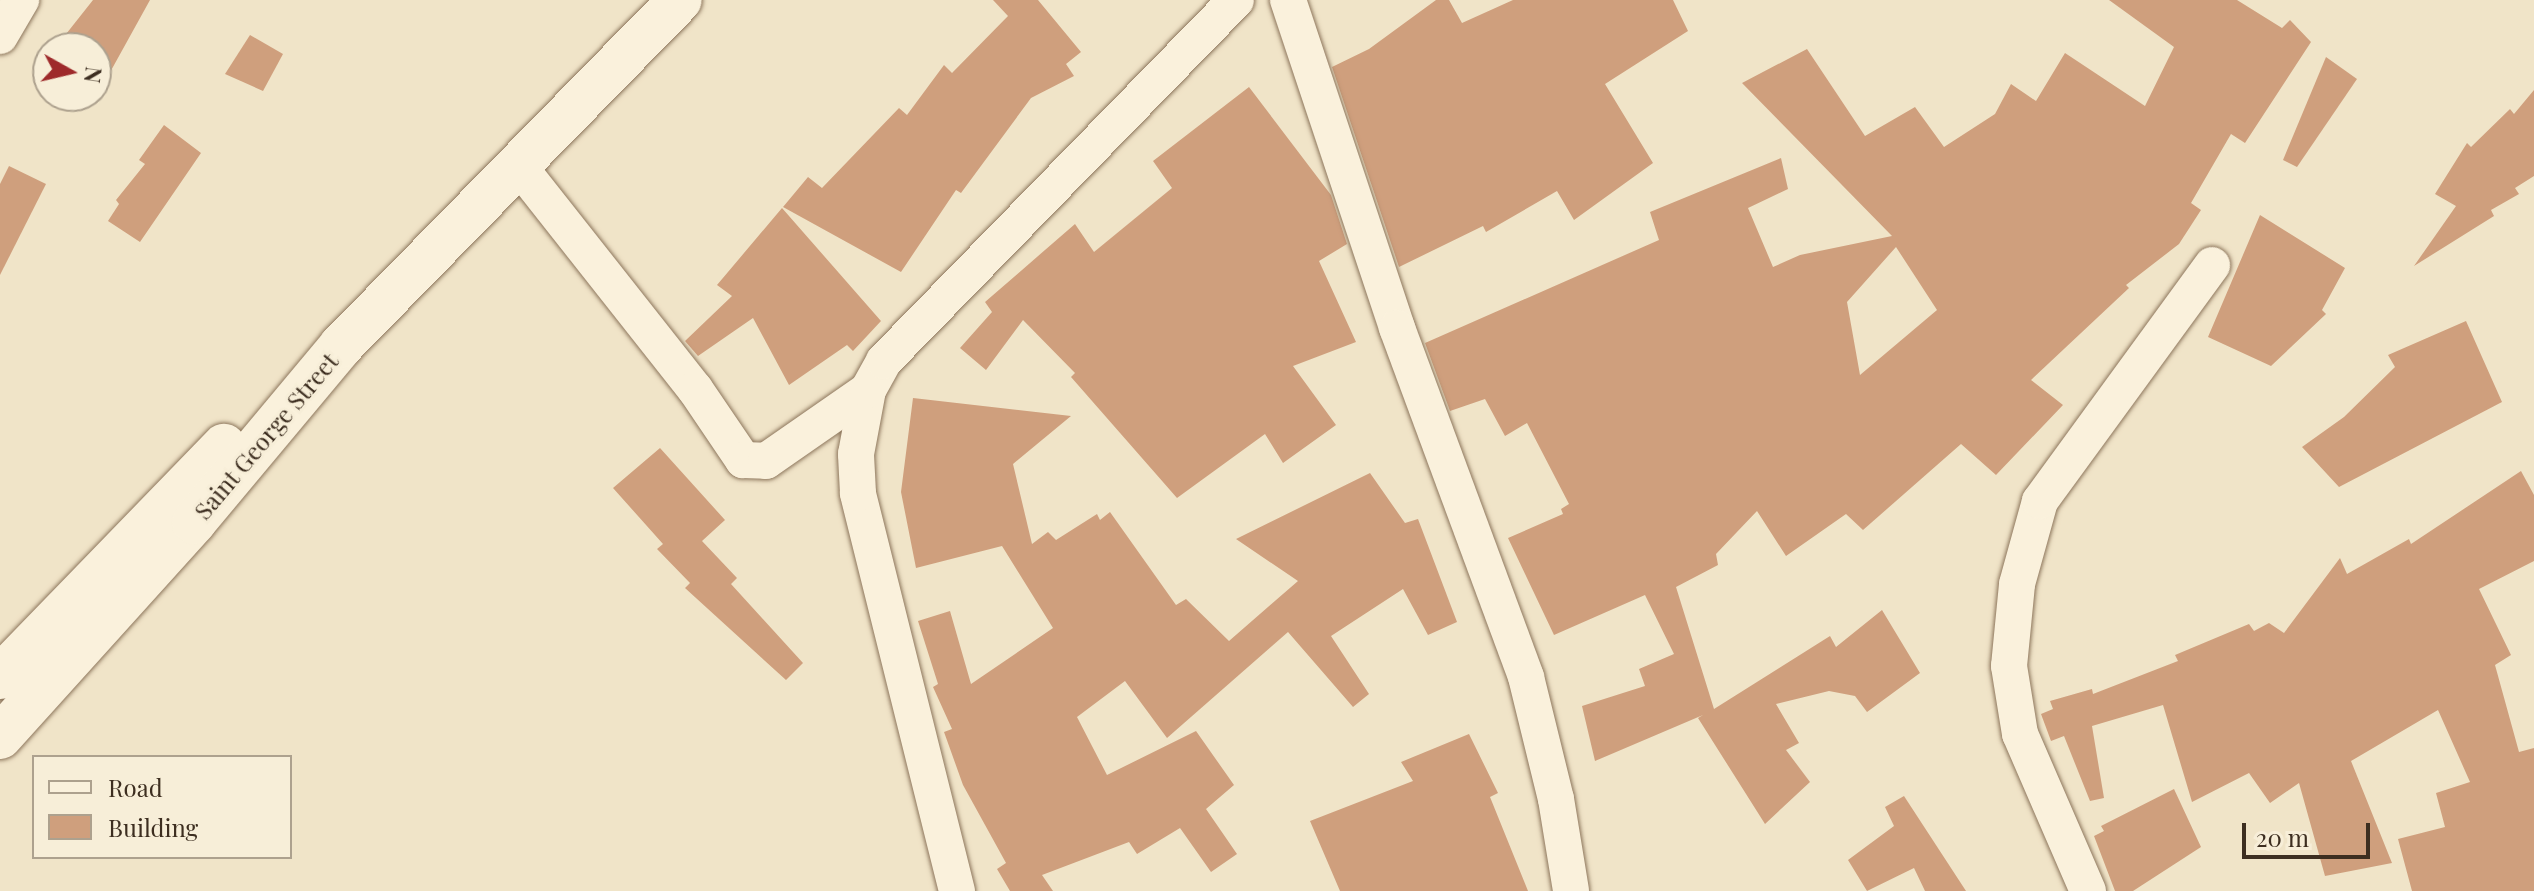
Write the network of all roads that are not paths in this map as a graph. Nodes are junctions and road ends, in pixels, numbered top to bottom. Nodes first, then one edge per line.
1 (21, 0) edge
2 (680, 0) edge
3 (1236, 0) edge
4 (1288, 0) edge
5 (0, 36) edge
6 (518, 165) junction
7 (2212, 265) dead end
8 (341, 346) junction
9 (868, 390) junction
10 (0, 677) edge
11 (0, 737) edge
12 (957, 891) edge
13 (1571, 891) edge
14 (2088, 891) edge

1 - 5 street
2 - 6 main road
3 - 9 street
4 - 13 street
6 - 8 main road
6 - 9 street
7 - 14 street
8 - 10 main road, Saint George Street
8 - 11 main road, Saint George Street
9 - 12 street

